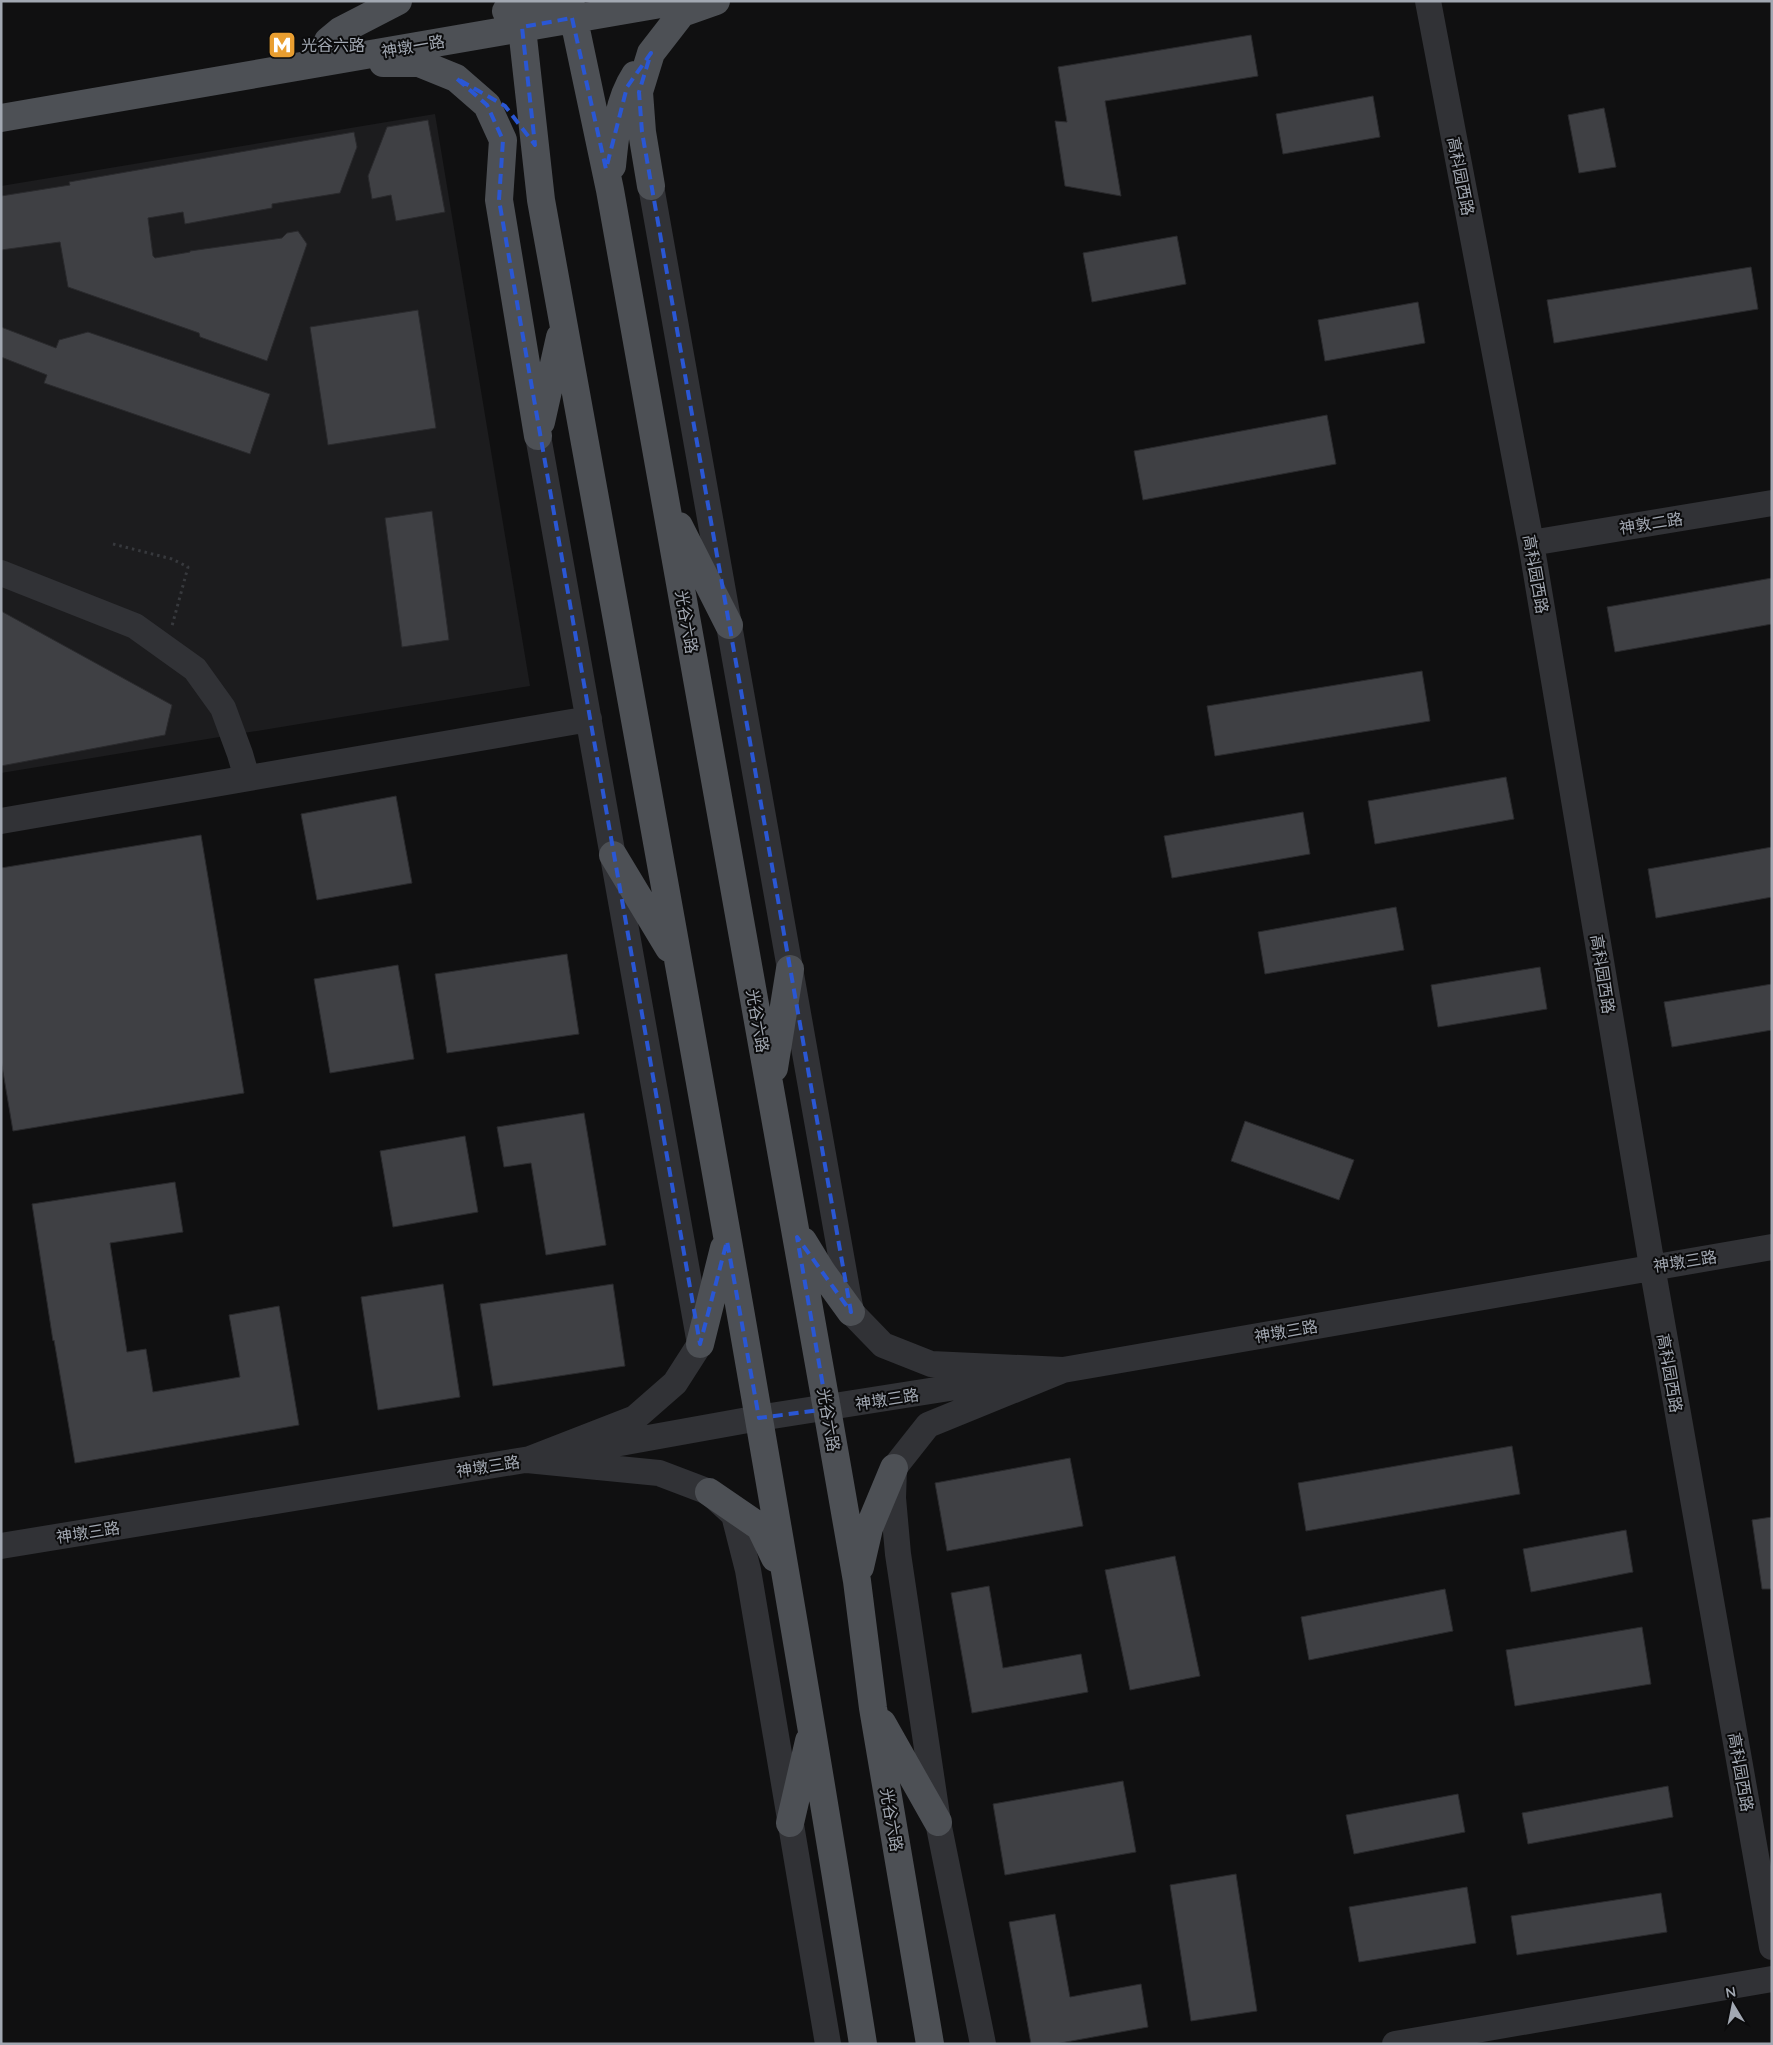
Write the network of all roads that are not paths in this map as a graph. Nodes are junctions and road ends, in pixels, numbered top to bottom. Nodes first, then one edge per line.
1 (398, 1) edge
2 (678, 1) edge
3 (716, 1) edge
4 (1428, 1) edge
5 (567, 7) edge
6 (520, 12) edge
7 (331, 50) junction
8 (650, 53) junction
9 (456, 78) junction
10 (1, 98) edge
11 (1, 118) edge
12 (651, 186) joint
13 (610, 190) junction
14 (541, 200) junction
15 (563, 323) junction
16 (538, 436) junction
17 (665, 499) junction
18 (1772, 503) edge
19 (1531, 543) junction
20 (1, 573) edge
21 (729, 625) junction
22 (589, 719) junction
23 (247, 778) junction
24 (1, 821) edge
25 (613, 855) junction
26 (678, 963) junction
27 (790, 969) junction
28 (770, 1090) junction
29 (795, 1226) junction
30 (727, 1237) junction
31 (1772, 1247) edge
32 (1652, 1266) junction
33 (851, 1312) junction
34 (700, 1344) junction
35 (1063, 1370) junction
36 (827, 1408) junction
37 (759, 1418) junction
38 (527, 1460) junction
39 (894, 1468) junction
40 (709, 1492) junction
41 (1, 1546) edge
42 (857, 1581) junction
43 (788, 1587) junction
44 (873, 1708) junction
45 (813, 1728) junction
46 (938, 1822) junction
47 (790, 1823) junction
48 (1772, 1947) edge
49 (1772, 1978) edge
50 (828, 2044) edge
51 (863, 2044) edge
52 (930, 2044) edge
53 (983, 2044) edge
54 (1395, 2044) edge

1 - 7 main road
2 - 5 main road, 神墩一路
3 - 8 main road
4 - 19 street, 高科园西路
5 - 6 main road, 神墩一路
5 - 13 main road, 光谷六路
6 - 7 main road, 神墩一路
6 - 14 main road
7 - 9 main road
7 - 10 main road, 神墩一路
7 - 11 main road, 神墩一路
8 - 12 main road
8 - 13 main road
9 - 14 main road
9 - 16 main road
12 - 21 street
13 - 17 main road, 光谷六路
14 - 15 main road
15 - 16 main road
15 - 26 main road
16 - 22 street
17 - 21 main road
17 - 28 main road, 光谷六路
18 - 19 street, 神敦二路
19 - 32 street, 高科园西路
20 - 23 street
21 - 27 street
22 - 23 street
22 - 25 street
23 - 24 street
25 - 26 main road
25 - 34 street
26 - 30 main road
27 - 28 main road
27 - 33 street
28 - 29 main road, 光谷六路
29 - 33 main road
29 - 36 main road, 光谷六路
30 - 34 main road
30 - 37 main road
31 - 32 street, 神墩三路
32 - 35 street, 神墩三路
32 - 48 street, 高科园西路
33 - 35 street
34 - 38 street
35 - 36 street, 神墩三路
35 - 39 street
36 - 37 street, 神墩三路
36 - 42 main road, 光谷六路
37 - 38 street, 神墩三路
37 - 43 main road
38 - 40 street
38 - 41 street, 神墩三路
39 - 42 main road
39 - 46 street
40 - 43 main road
40 - 47 street
42 - 44 main road, 光谷六路
43 - 45 main road
44 - 46 main road
44 - 52 main road, 光谷六路
45 - 47 main road
45 - 51 main road
46 - 53 street
47 - 50 street
49 - 54 street

